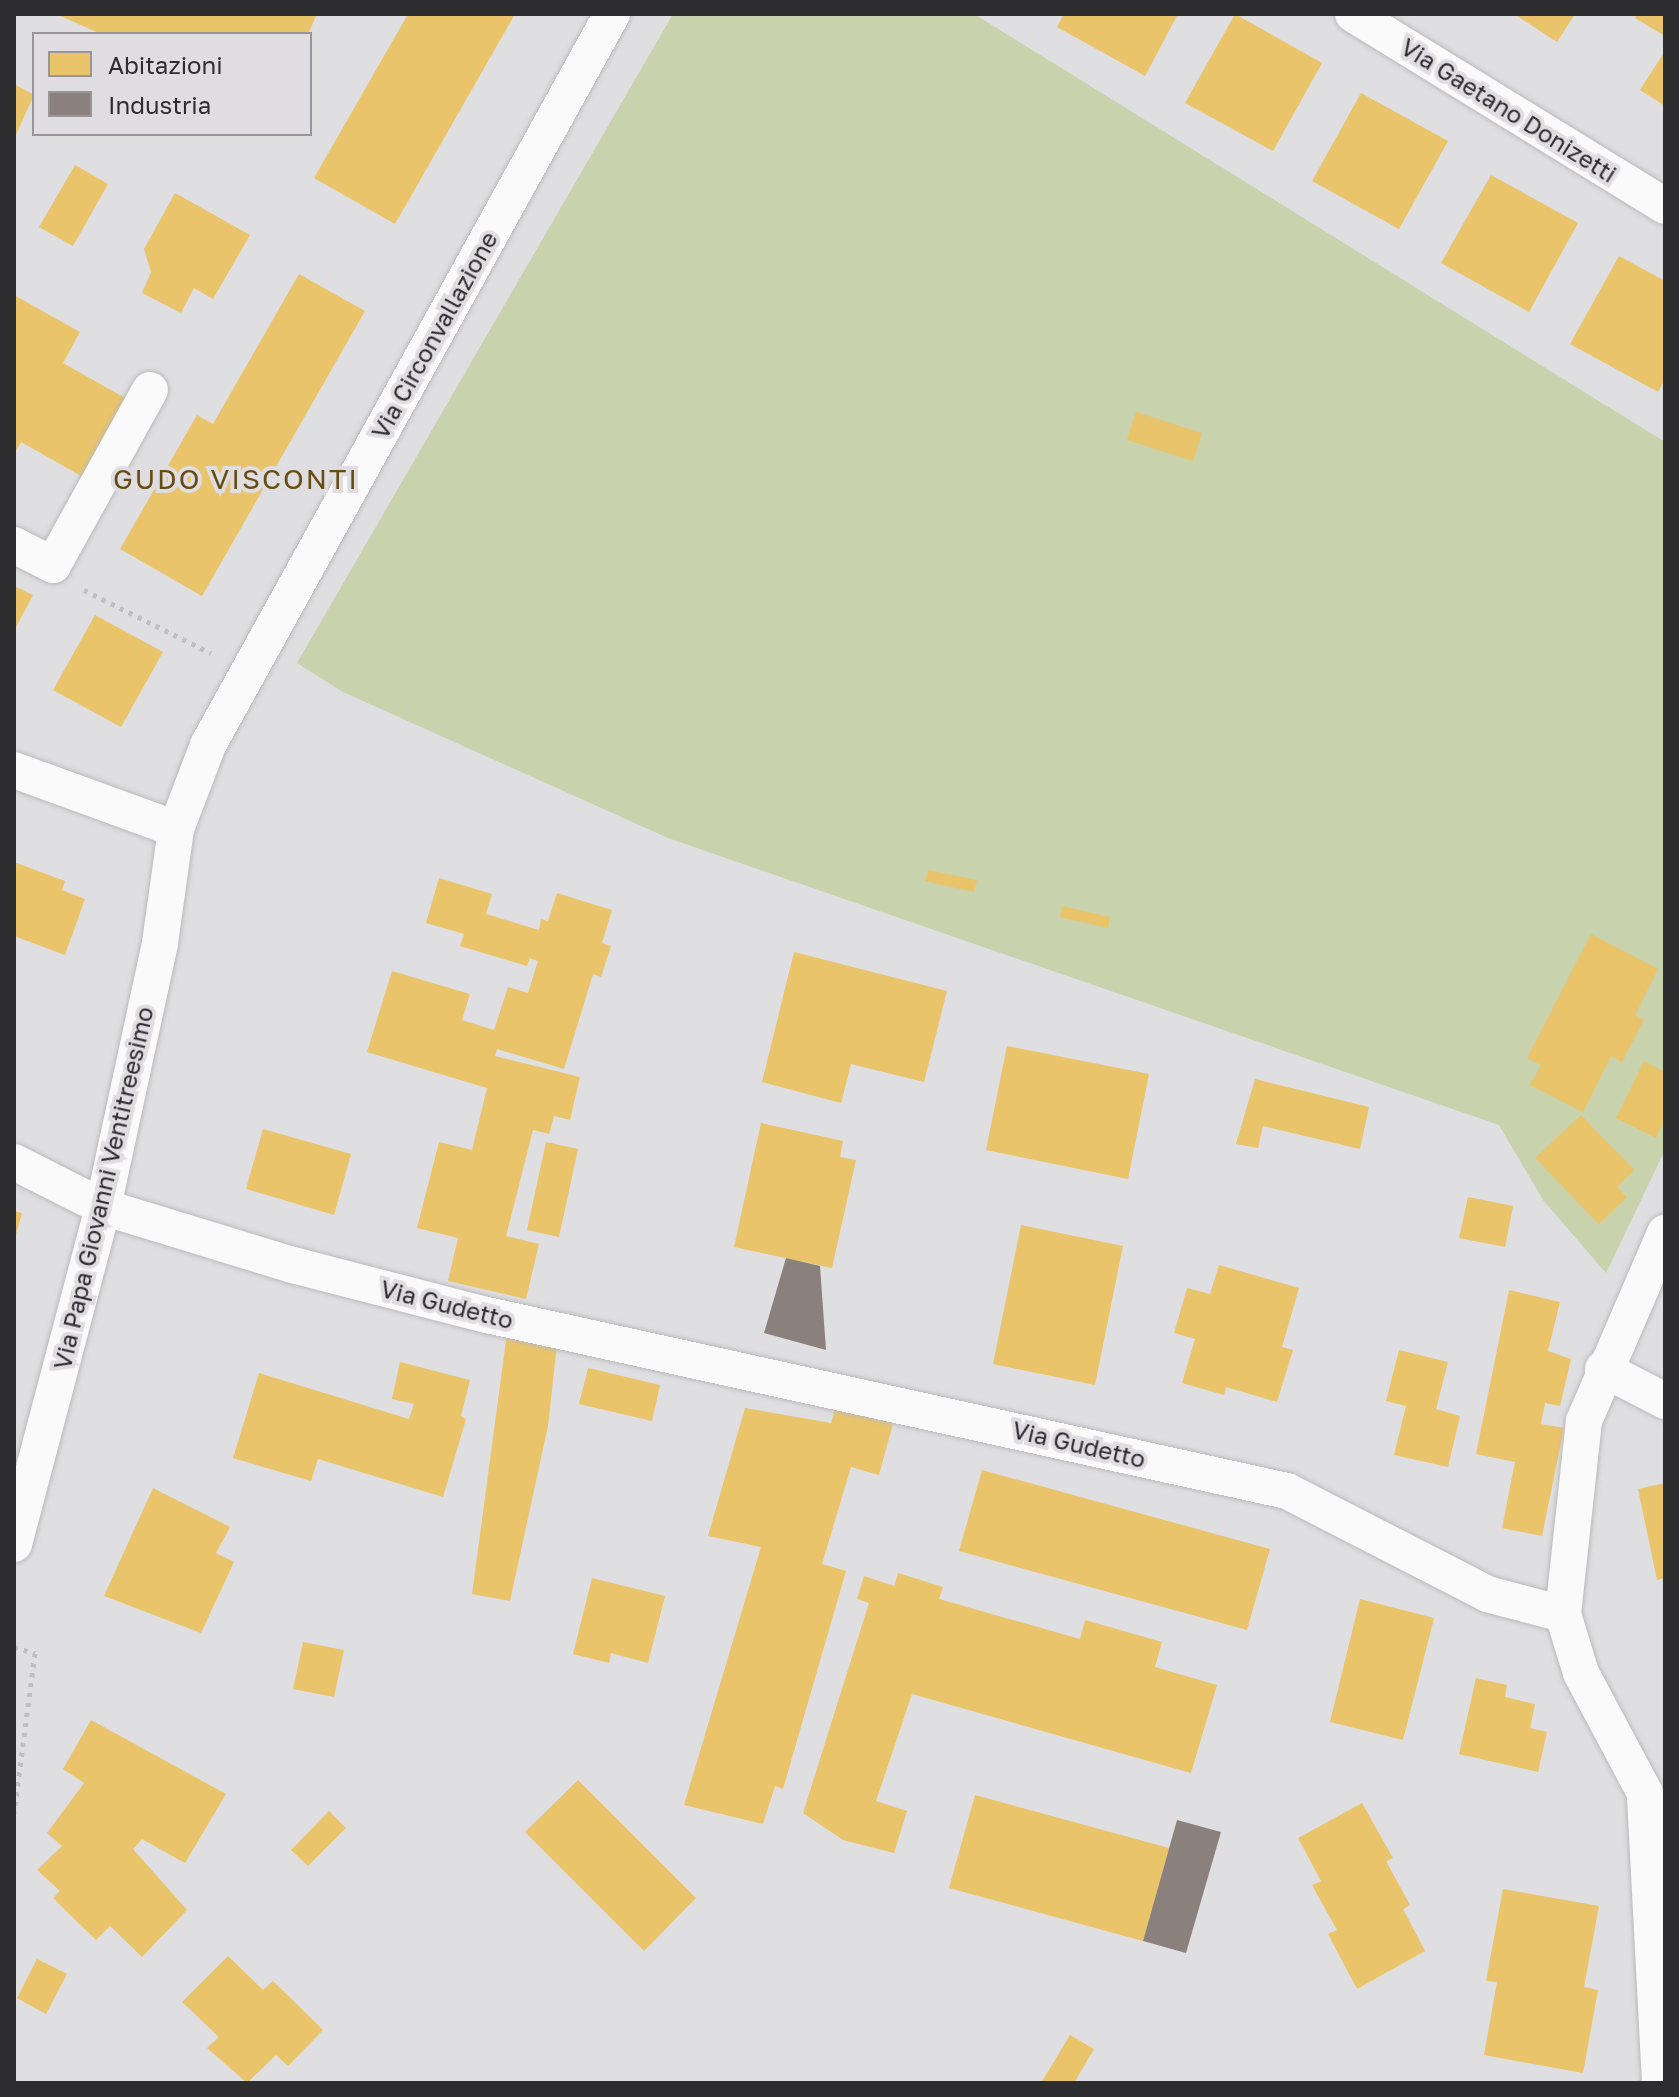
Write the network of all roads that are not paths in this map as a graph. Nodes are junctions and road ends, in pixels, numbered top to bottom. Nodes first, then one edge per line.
1 (612, 14) edge
2 (1353, 14) edge
3 (1665, 206) edge
4 (150, 390) dead end
5 (14, 545) edge
6 (14, 770) edge
7 (176, 829) junction
8 (14, 1162) edge
9 (103, 1207) junction
10 (1665, 1233) edge
11 (1603, 1369) junction
12 (1665, 1401) edge
13 (14, 1544) edge
14 (1563, 1614) junction
15 (1661, 2030) edge
16 (1660, 2083) edge

1 - 7 street, Via Circonvallazione
2 - 3 street, Via Gaetano Donizetti
4 - 5 street
6 - 7 street
7 - 9 street, Via Papa Giovanni Ventitreesimo
8 - 9 street, Via Gudetto
9 - 13 street, Via Papa Giovanni Ventitreesimo
9 - 14 street, Via Gudetto
10 - 11 street
11 - 12 street
11 - 14 street
14 - 15 street
15 - 16 street

